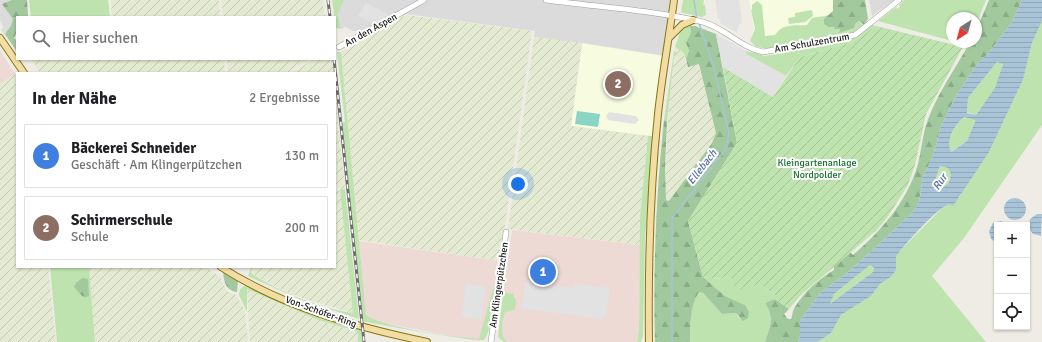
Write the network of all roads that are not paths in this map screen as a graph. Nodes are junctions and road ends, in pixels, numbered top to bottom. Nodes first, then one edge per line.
1 (424, 0) edge
2 (546, 0) edge
3 (674, 0) edge
4 (899, 0) edge
5 (582, 2) edge
6 (672, 16) junction
7 (694, 20) junction
8 (0, 38) edge
9 (669, 38) junction
10 (339, 47) dead end
11 (23, 72) edge
12 (506, 232) dead end
13 (223, 268) edge
14 (491, 340) edge
15 (427, 342) edge
16 (497, 342) edge
17 (649, 342) edge

1 - 10 street, An den Aspen
2 - 5 street, Am Schulzentrum
3 - 6 main road
4 - 7 street, Am Schulzentrum
5 - 6 street, Am Schulzentrum
6 - 7 street, Am Schulzentrum
6 - 9 main road
7 - 9 main road
8 - 11 main road
9 - 17 main road
12 - 14 street, Am Klingerpützchen
13 - 15 main road, Von-Schöfer-Ring
14 - 16 street, Am Klingerpützchen

